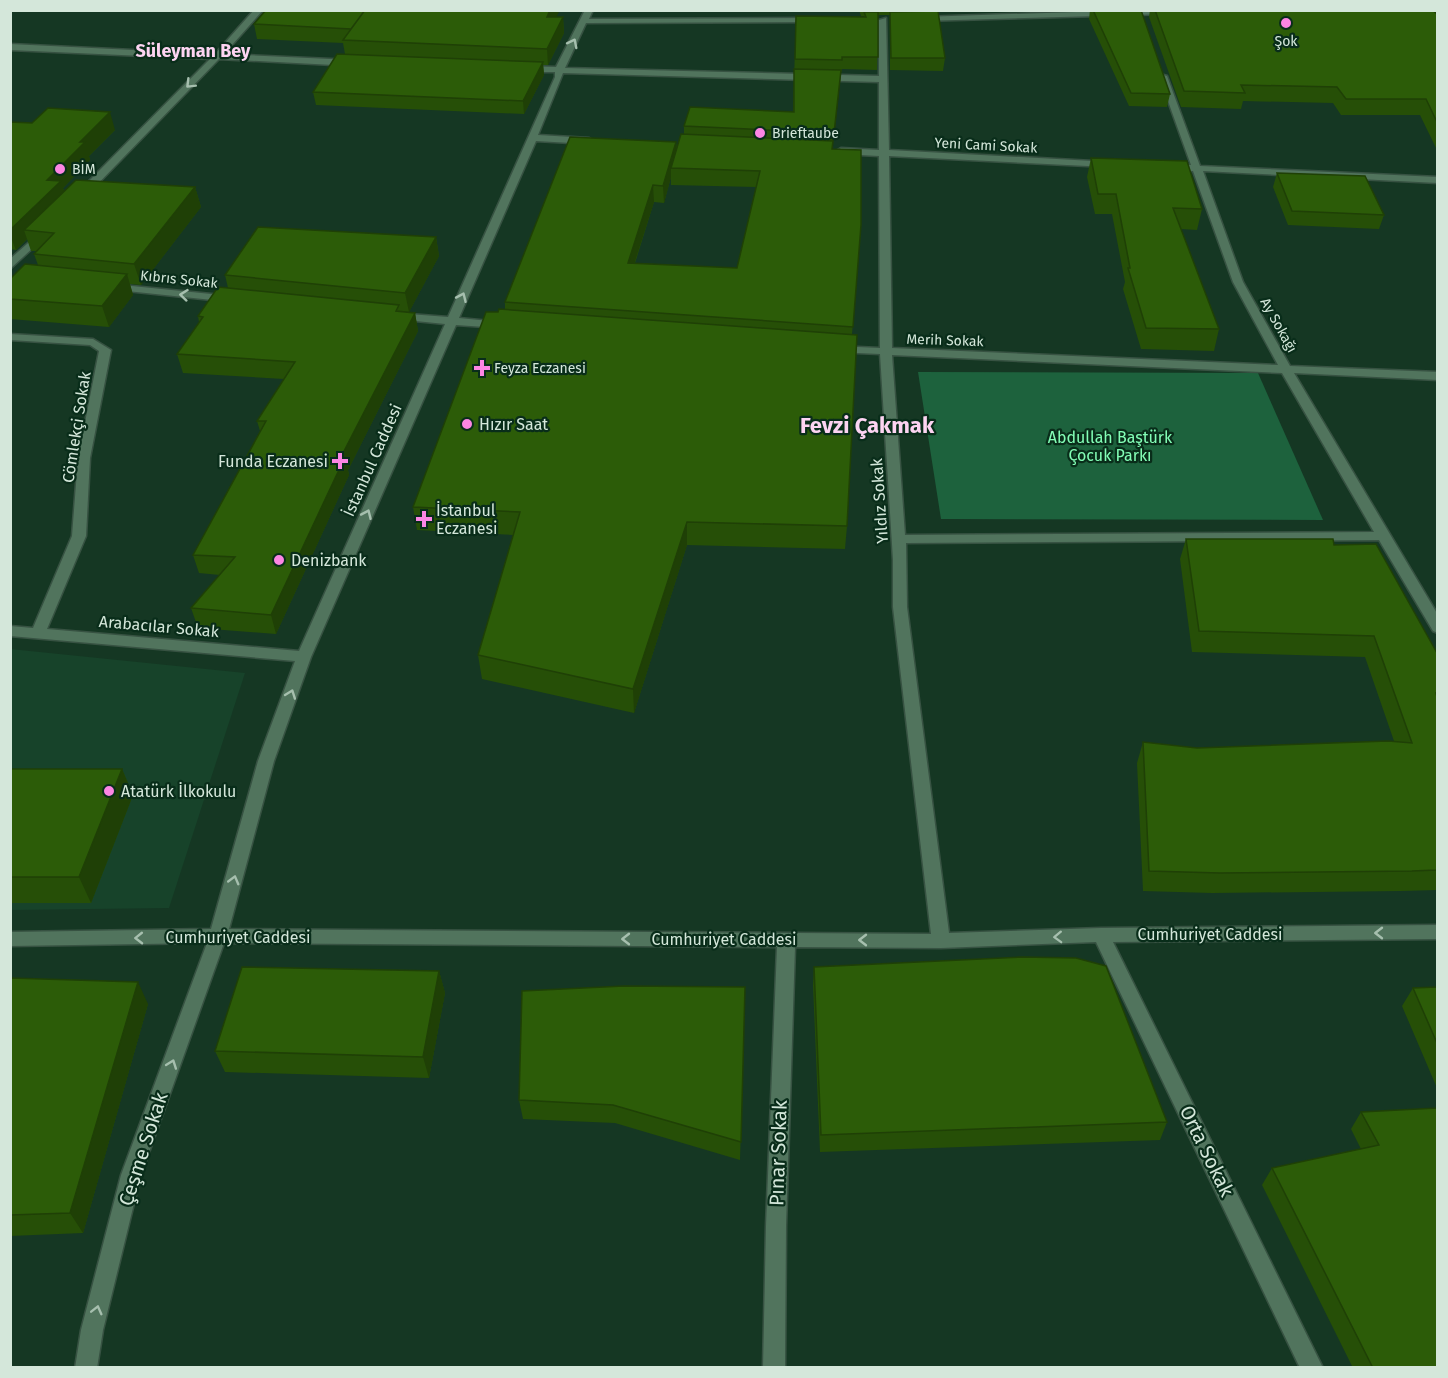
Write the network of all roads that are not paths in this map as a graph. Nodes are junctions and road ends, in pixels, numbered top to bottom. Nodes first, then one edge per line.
1 (259, 10) edge
2 (589, 10) edge
3 (1174, 12) edge
4 (956, 14) edge
5 (915, 19) edge
6 (824, 20) edge
7 (883, 20) dead end
8 (585, 21) junction
9 (10, 47) edge
10 (216, 58) junction
11 (358, 63) edge
12 (512, 69) edge
13 (1160, 69) edge
14 (559, 71) junction
15 (883, 78) junction
16 (532, 138) junction
17 (602, 141) edge
18 (824, 151) edge
19 (883, 153) junction
20 (1114, 164) edge
21 (1160, 167) edge
22 (1195, 168) junction
23 (1437, 180) edge
24 (76, 199) edge
25 (52, 224) edge
26 (10, 266) edge
27 (106, 287) edge
28 (249, 301) edge
29 (380, 314) edge
30 (451, 322) junction
31 (508, 326) edge
32 (10, 337) edge
33 (817, 348) edge
34 (886, 353) junction
35 (1286, 369) junction
36 (1437, 376) edge
37 (1382, 536) junction
38 (897, 539) junction
39 (1437, 628) edge
40 (10, 631) edge
41 (38, 634) junction
42 (304, 657) junction
43 (1437, 932) edge
44 (1101, 935) junction
45 (219, 936) junction
46 (10, 939) edge
47 (786, 939) junction
48 (941, 940) junction
49 (86, 1368) edge
50 (774, 1368) edge
51 (1312, 1368) edge

1 - 10 street
2 - 8 street, İstanbul Caddesi
3 - 4 street
4 - 5 street
6 - 8 street
7 - 15 street, Yıldız Sokak
14 -> 8 street, İstanbul Caddesi
9 - 10 street
10 - 11 street
10 -> 24 street
12 - 14 street
13 - 22 street, Ay Sokağı
14 - 15 street
14 - 16 street, İstanbul Caddesi
15 - 19 street, Yıldız Sokak
16 - 17 street
30 -> 16 street, İstanbul Caddesi
18 - 19 street, Yeni Cami Sokak
19 - 20 street, Yeni Cami Sokak
19 - 34 street, Yıldız Sokak
21 - 22 street
22 - 23 street
22 - 35 street, Ay Sokağı
25 - 26 street
28 -> 27 street, Kıbrıs Sokak
29 - 30 street
30 - 31 street
42 -> 30 street, İstanbul Caddesi
32 - 41 street, Cömlekçi Sokak
33 - 34 street, Merih Sokak
34 - 35 street, Merih Sokak
34 - 38 street, Yıldız Sokak
35 - 36 street, Merih Sokak
35 - 37 street, Ay Sokağı
37 - 38 street
37 - 39 street, Ay Sokağı
38 - 48 street, Yıldız Sokak
40 - 41 street, Arabacılar Sokak
41 - 42 street, Arabacılar Sokak
45 -> 42 street, İstanbul Caddesi
43 -> 44 street, Cumhuriyet Caddesi
44 -> 48 street, Cumhuriyet Caddesi
44 - 51 street, Orta Sokak
45 -> 46 street, Cumhuriyet Caddesi
47 -> 45 street, Cumhuriyet Caddesi
49 -> 45 street, Çeşme Sokak
48 -> 47 street, Cumhuriyet Caddesi
47 - 50 street, Pınar Sokak

